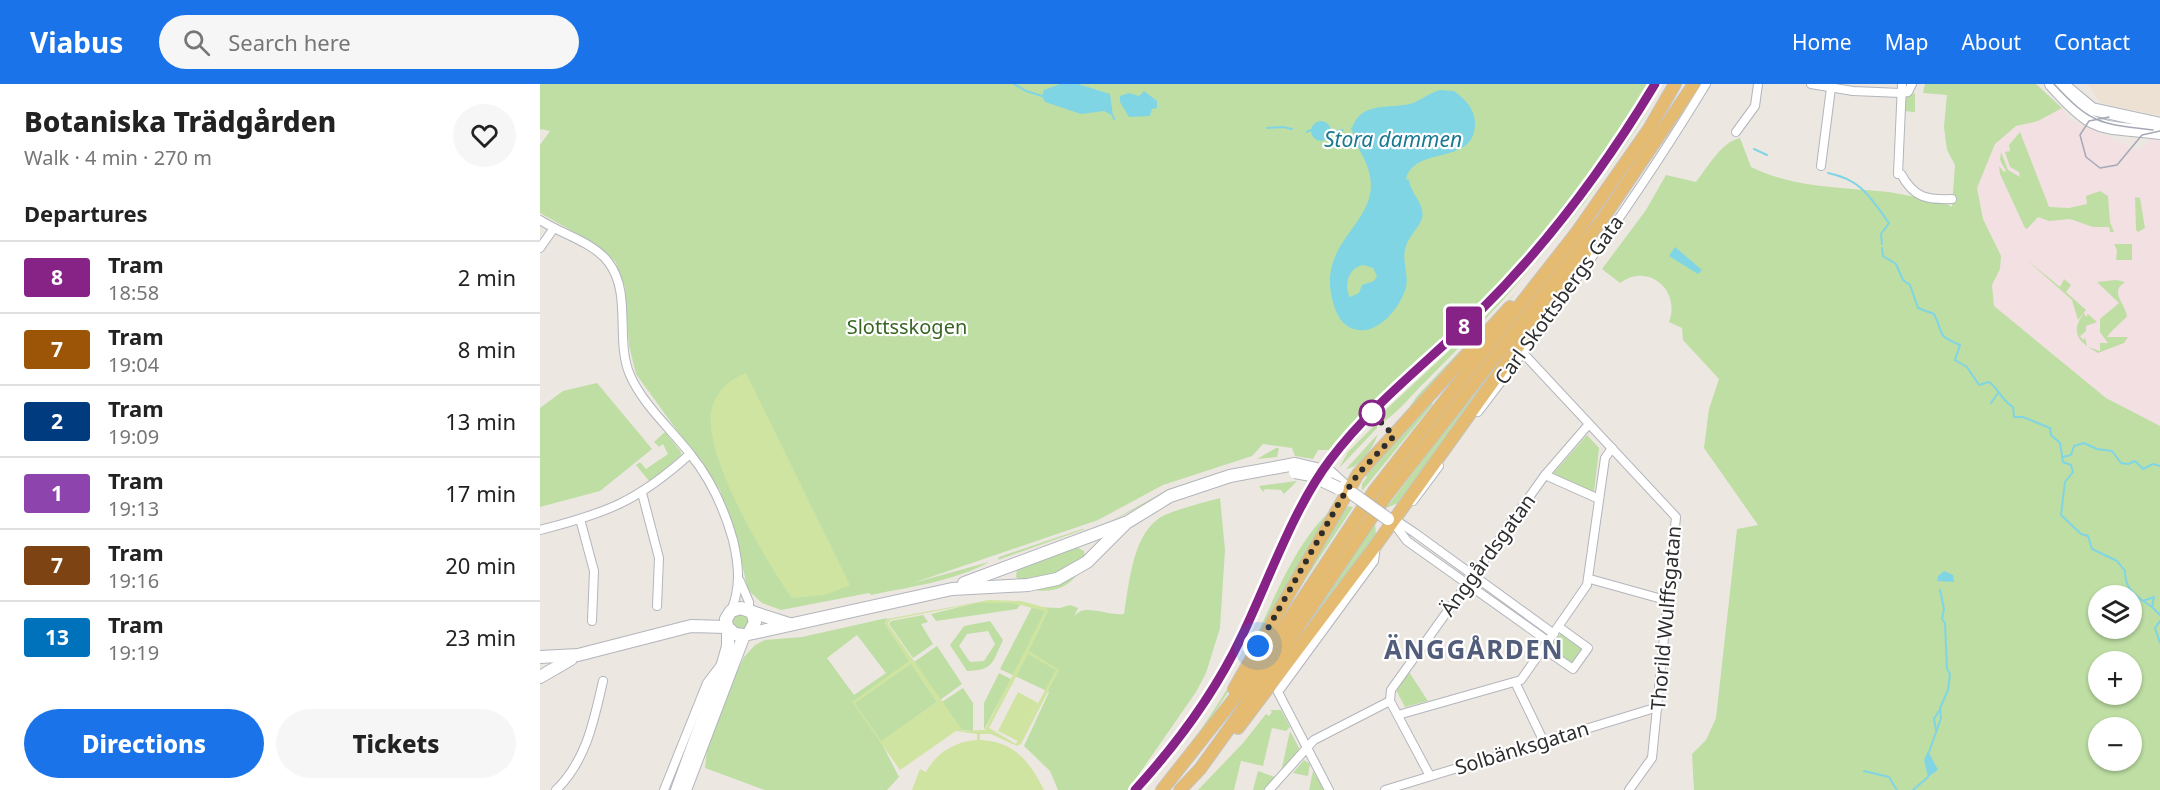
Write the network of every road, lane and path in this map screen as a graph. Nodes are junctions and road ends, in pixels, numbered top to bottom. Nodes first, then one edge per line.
1 (1675, 84) edge
2 (1694, 84) edge
3 (1706, 84) edge
4 (1758, 84) edge
5 (1810, 84) edge
6 (1912, 84) edge
7 (2051, 84) edge
8 (2062, 84) edge
9 (1831, 88) junction
10 (1902, 88) edge
11 (2160, 124) edge
12 (1736, 132) dead end
13 (2160, 133) edge
14 (1821, 166) dead end
15 (1952, 199) dead end
16 (540, 220) edge
17 (1602, 220) junction
18 (554, 228) junction
19 (540, 248) edge
20 (1551, 266) junction
21 (1523, 353) junction
22 (1589, 424) junction
23 (1612, 448) junction
24 (690, 454) junction
25 (1291, 468) junction
26 (1545, 475) junction
27 (1344, 486) junction
28 (642, 493) junction
29 (1599, 499) junction
30 (1402, 507) junction
31 (580, 519) junction
32 (1390, 520) junction
33 (1126, 523) junction
34 (540, 530) edge
35 (1376, 545) junction
36 (1438, 550) junction
37 (1431, 559) junction
38 (1473, 575) junction
39 (1590, 579) junction
40 (740, 582) junction
41 (1467, 584) junction
42 (951, 588) junction
43 (1668, 601) junction
44 (657, 606) dead end
45 (1510, 608) junction
46 (750, 611) junction
47 (592, 621) dead end
48 (728, 621) junction
49 (790, 625) junction
50 (747, 634) junction
51 (1552, 638) junction
52 (578, 656) junction
53 (540, 657) edge
54 (723, 664) junction
55 (540, 677) edge
56 (603, 681) dead end
57 (1515, 682) junction
58 (1390, 701) junction
59 (1658, 706) junction
60 (1398, 715) junction
61 (1208, 735) junction
62 (1544, 742) junction
63 (1307, 748) junction
64 (1200, 769) junction
65 (1430, 776) junction
66 (556, 790) edge
67 (664, 790) edge
68 (675, 790) edge
69 (685, 790) edge
70 (1162, 790) edge
71 (1180, 790) edge
72 (1269, 790) edge
73 (1329, 790) edge
74 (1385, 790) edge
75 (1629, 790) edge

1 - 20 main road
2 - 17 main road
3 - 21 street, Carl Skottsbergs Gata
4 - 12 street
5 - 9 street
6 - 10 street
7 - 13 main road
8 - 11 main road
9 - 10 street
9 - 14 street
10 - 15 street
16 - 18 street
17 - 30 main road
17 - 64 main road
18 - 19 street
18 - 24 street
20 - 27 main road
20 - 61 main road
21 - 22 street, Thorild Wulffsgatan
21 - 30 street, Carl Skottsbergs Gata
22 - 23 street, Thorild Wulffsgatan
22 - 26 street, Änggårdsgatan
23 - 29 street
23 - 43 street, Thorild Wulffsgatan
24 - 28 street
24 - 40 street
25 - 27 main road, bridge
25 - 27 main road, bridge
25 - 33 main road
26 - 29 street
26 - 38 street, Änggårdsgatan
27 - 32 main road, bridge
27 - 61 main road
28 - 31 street
28 - 44 street
29 - 39 street
30 - 32 main road
31 - 34 street
31 - 47 street
32 - 35 main road
32 - 36 street
32 - 37 street
33 - 42 main road
33 - 42 main road
35 - 63 street
35 - 64 main road
36 - 37 street
36 - 38 street
37 - 41 street
38 - 41 street, Änggårdsgatan
38 - 45 street
39 - 43 street
39 - 51 street
40 - 46 street
40 - 48 street
41 - 45 street
41 - 58 street, Änggårdsgatan
42 - 49 main road
43 - 59 street, Thorild Wulffsgatan
45 - 51 street
46 - 48 main road
46 - 49 main road
46 - 50 main road
48 - 50 main road
48 - 52 main road
48 - 54 main road
49 - 50 main road
50 - 69 main road
51 - 57 street
52 - 53 main road
52 - 55 main road
54 - 67 street
54 - 68 main road
56 - 66 street
57 - 60 street
57 - 62 street
58 - 60 street
58 - 63 street
59 - 62 street, Solbänksgatan
59 - 75 street, Thorild Wulffsgatan
60 - 65 street
61 - 70 main road
62 - 65 street, Solbänksgatan
63 - 72 street
63 - 73 street
64 - 71 main road
65 - 74 street, Solbänksgatan

